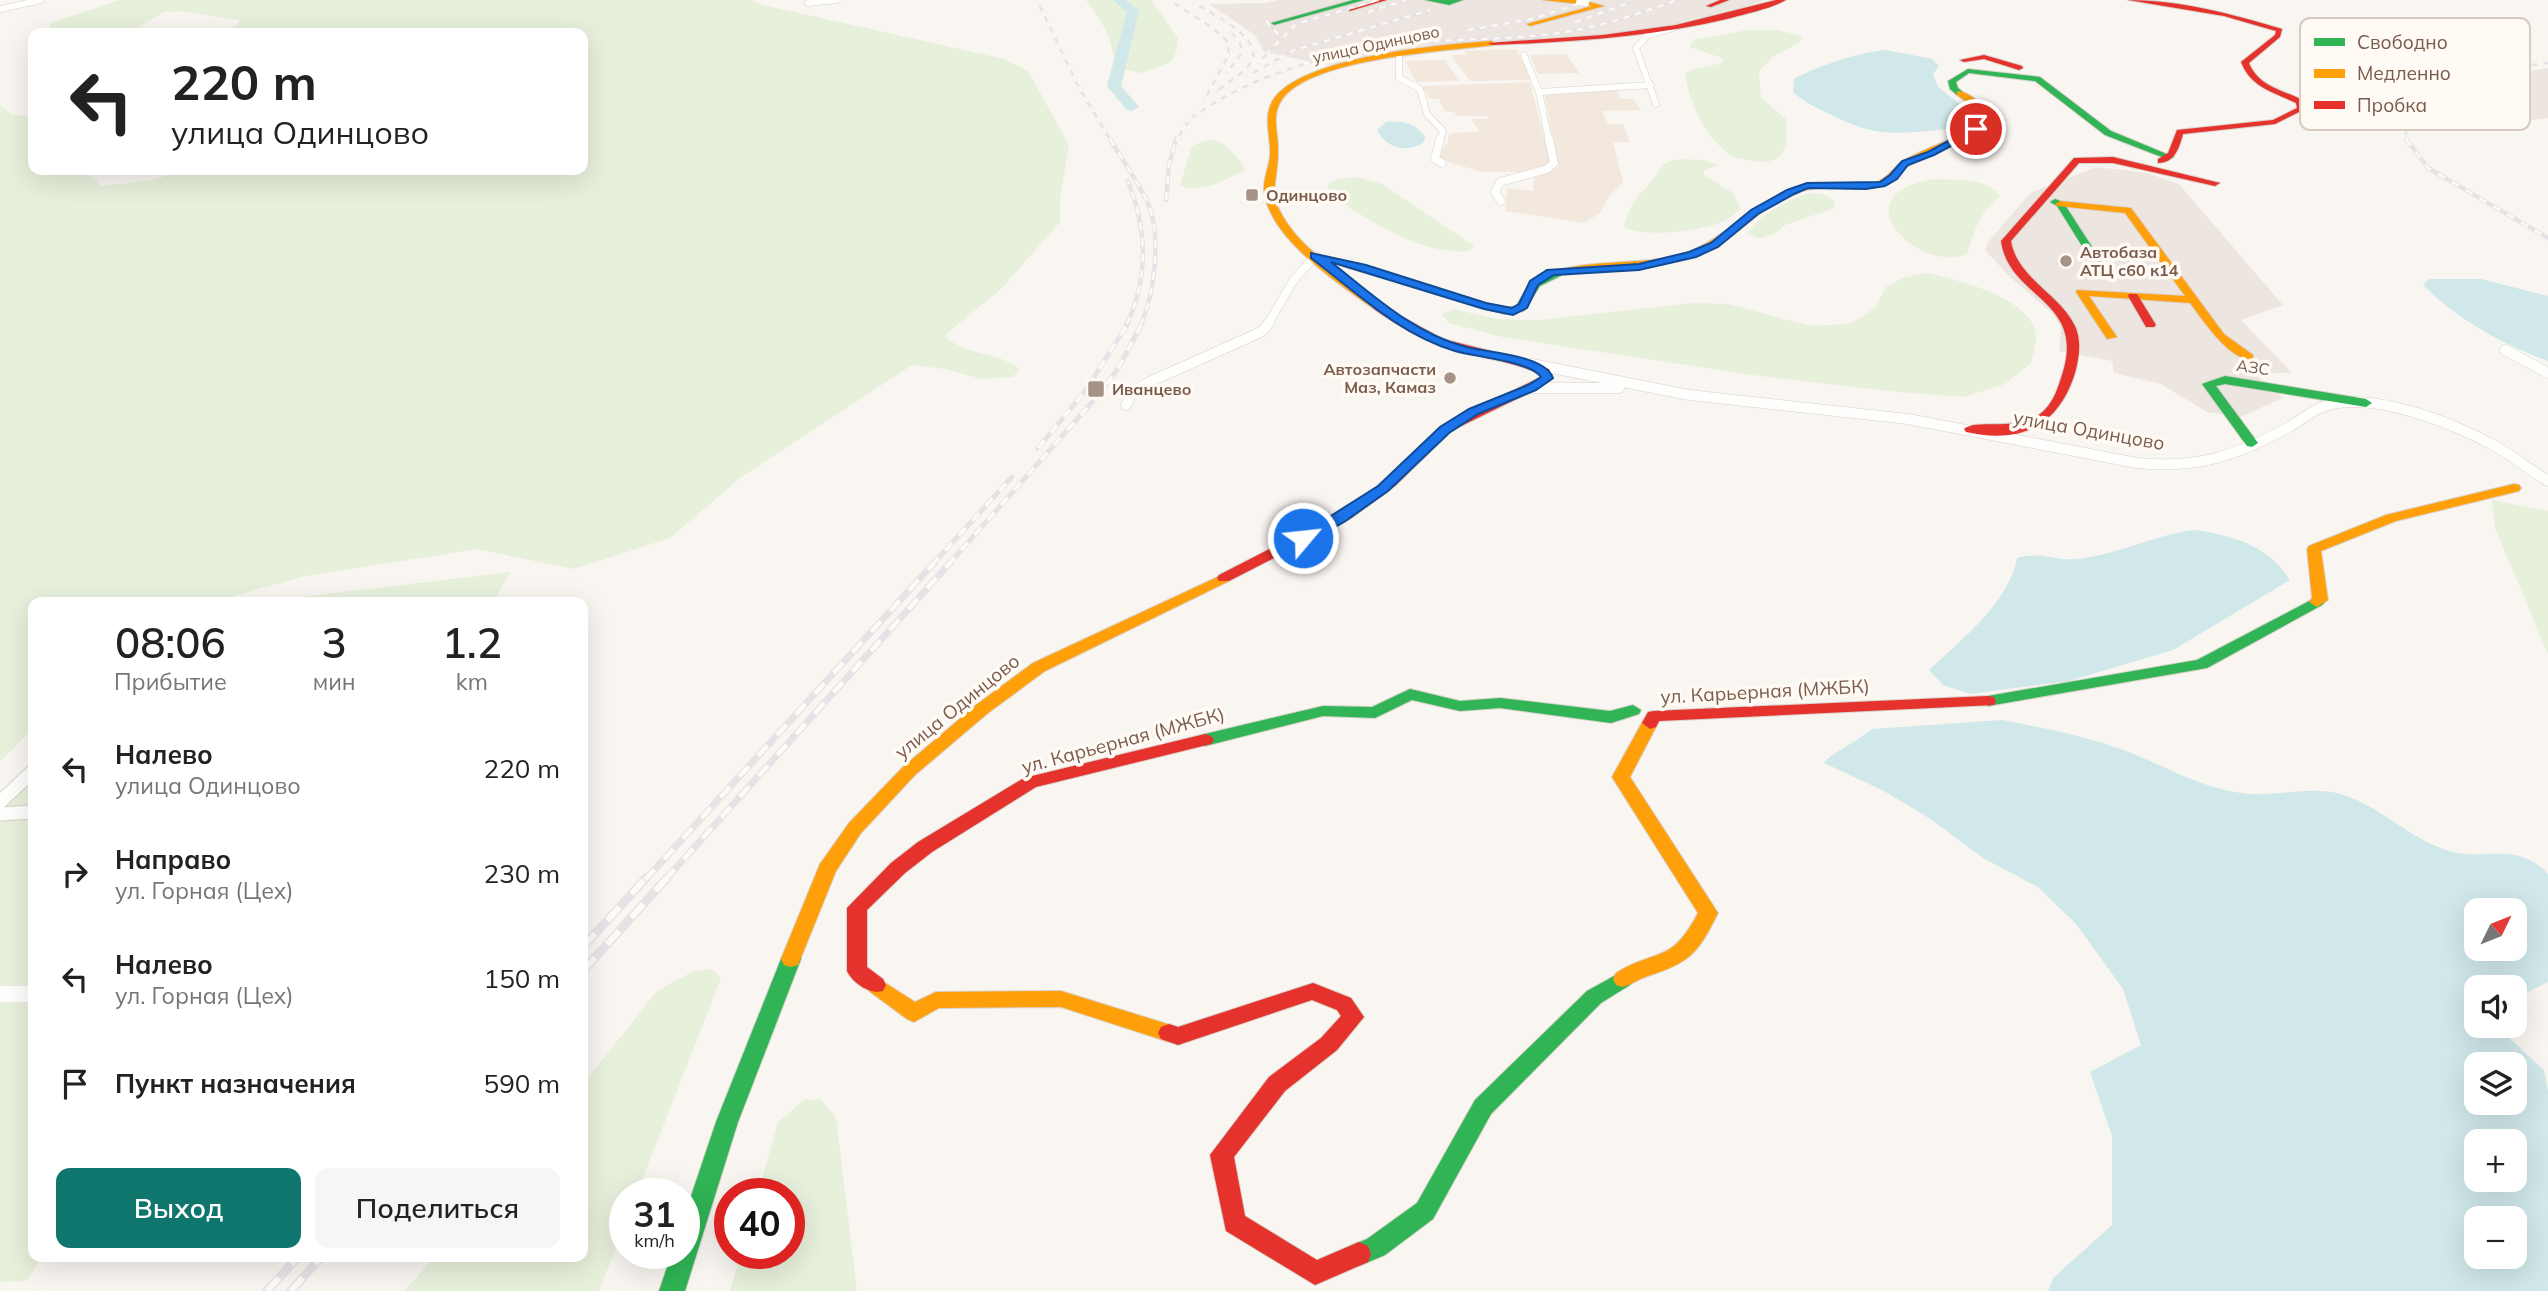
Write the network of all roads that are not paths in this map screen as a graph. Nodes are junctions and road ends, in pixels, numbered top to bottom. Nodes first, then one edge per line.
1 (41, 0) edge
2 (837, 0) edge
3 (1361, 0) edge
4 (1384, 0) edge
5 (1428, 0) edge
6 (1460, 0) edge
7 (1546, 0) edge
8 (1726, 0) edge
9 (1783, 0) edge
10 (2132, 0) edge
11 (1575, 2) edge
12 (808, 3) dead end
13 (1709, 6) dead end
14 (0, 9) edge
15 (1317, 18) dead end
16 (1274, 23) dead end
17 (1530, 24) dead end
18 (1673, 28) junction
19 (1399, 54) junction
20 (1524, 55) dead end
21 (1964, 60) dead end
22 (2037, 79) junction
23 (1651, 85) junction
24 (1539, 92) junction
25 (2300, 102) edge
26 (1656, 104) dead end
27 (2300, 110) edge
28 (2170, 157) junction
29 (2129, 162) junction
30 (1442, 163) dead end
31 (2215, 183) dead end
32 (2041, 199) junction
33 (1501, 201) dead end
34 (2060, 204) junction
35 (1315, 256) junction
36 (2106, 276) dead end
37 (2133, 296) junction
38 (2195, 300) junction
39 (2150, 325) dead end
40 (2111, 337) dead end
41 (2505, 350) dead end
42 (2249, 357) dead end
43 (1532, 364) junction
44 (2548, 373) edge
45 (1532, 388) junction
46 (1689, 395) junction
47 (2367, 403) junction
48 (1126, 405) dead end
49 (1970, 429) junction
50 (2252, 443) junction
51 (2548, 481) edge
52 (2514, 488) dead end
53 (1633, 710) dead end
54 (28, 776) edge
55 (0, 802) edge
56 (28, 812) edge
57 (0, 814) edge
58 (0, 994) edge
59 (28, 994) edge
60 (672, 1291) edge

1 - 14 street
2 - 12 street
3 - 16 street
4 - 15 street
5 - 6 street
7 - 11 street
8 - 13 street
9 - 18 street, улица Одинцово
10 - 25 street
11 - 17 street
18 - 19 street, улица Одинцово
18 - 23 street
19 - 30 street
19 - 35 street, улица Одинцово
20 - 24 street
21 - 22 street
22 - 28 street
22 - 35 street
23 - 24 street
23 - 26 street
24 - 33 street
27 - 28 street
28 - 29 street
29 - 31 street
29 - 32 street, улица Одинцово
32 - 34 street
32 - 49 street, улица Одинцово
34 - 36 street
34 - 38 street
35 - 43 street, улица Одинцово
35 - 48 street
37 - 38 street
37 - 39 street
37 - 40 street
38 - 42 street
41 - 44 street
43 - 45 street
43 - 46 street, улица Одинцово
45 - 46 street
45 - 60 street, улица Одинцово
46 - 49 street, улица Одинцово
47 - 50 street, улица Одинцово
47 - 50 street, АЗС
47 - 51 street, улица Одинцово
49 - 50 street, улица Одинцово
52 - 53 street, ул. Карьерная (МЖБК)
54 - 55 street
56 - 57 street
58 - 59 street

